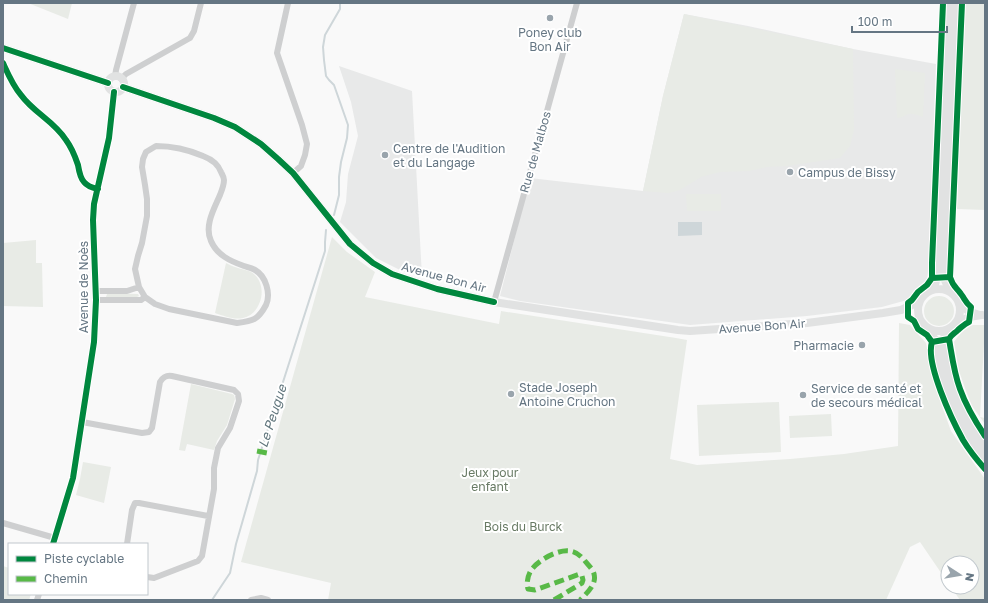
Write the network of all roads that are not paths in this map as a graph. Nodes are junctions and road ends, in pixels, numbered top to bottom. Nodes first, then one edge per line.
1 (134, 3) edge
2 (201, 3) edge
3 (288, 3) edge
4 (577, 3) edge
5 (949, 3) edge
6 (956, 3) edge
7 (3, 48) edge
8 (3, 63) edge
9 (118, 78) junction
10 (108, 83) junction
11 (123, 88) junction
12 (114, 92) junction
13 (293, 174) junction
14 (98, 189) junction
15 (140, 287) junction
16 (934, 289) junction
17 (95, 291) junction
18 (950, 292) junction
19 (145, 297) junction
20 (96, 300) junction
21 (920, 300) junction
22 (494, 302) junction
23 (960, 305) junction
24 (901, 310) junction
25 (984, 316) edge
26 (919, 318) junction
27 (956, 324) junction
28 (924, 326) junction
29 (946, 330) junction
30 (82, 422) junction
31 (985, 448) edge
32 (985, 460) edge
33 (208, 516) junction
34 (3, 522) edge
35 (54, 541) edge
36 (127, 543) edge
37 (148, 577) edge
38 (251, 600) edge
39 (268, 600) edge

1 - 9 street
2 - 9 street
3 - 13 street
4 - 22 street, Rue de Malbos
5 - 16 main road
6 - 18 main road
7 - 10 main road
8 - 14 street
9 - 10 main road
9 - 11 main road
10 - 12 main road
11 - 12 main road
11 - 13 main road, Avenue Bon Air
12 - 14 street, Avenue de Noès
13 - 22 main road, Avenue Bon Air
14 - 17 street, Avenue de Noès
15 - 17 street
15 - 19 street
15 - 19 street
16 - 18 main road
16 - 21 main road
17 - 20 street, Avenue de Noès
18 - 23 main road
19 - 20 street
20 - 30 street, Avenue de Noès
21 - 24 main road, Avenue Bon Air
21 - 26 main road
22 - 24 main road, Avenue Bon Air
23 - 25 main road
23 - 27 main road
24 - 26 main road
25 - 27 main road
26 - 28 main road
27 - 29 main road
28 - 29 main road
28 - 32 main road
29 - 31 main road
30 - 33 street
30 - 35 street, Avenue de Noès
33 - 36 street
33 - 37 street
34 - 35 street
38 - 39 street

